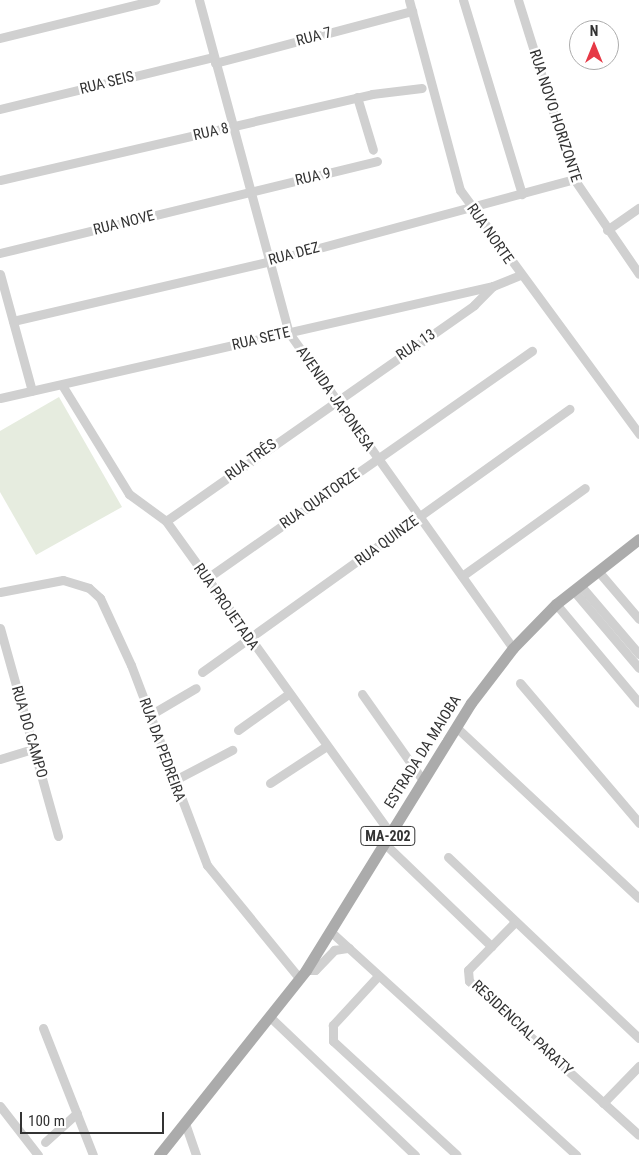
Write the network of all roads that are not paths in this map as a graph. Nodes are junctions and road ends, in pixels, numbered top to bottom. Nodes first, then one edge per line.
1 (155, 0) edge
2 (199, 0) edge
3 (409, 0) edge
4 (463, 0) edge
5 (518, 0) edge
6 (412, 11) junction
7 (0, 38) edge
8 (214, 60) junction
9 (422, 88) dead end
10 (357, 97) junction
11 (0, 109) edge
12 (232, 128) junction
13 (373, 150) dead end
14 (377, 162) dead end
15 (574, 179) junction
16 (0, 180) edge
17 (248, 192) junction
18 (522, 194) junction
19 (470, 208) junction
20 (639, 208) edge
21 (607, 230) junction
22 (0, 253) edge
23 (267, 262) junction
24 (0, 274) edge
25 (639, 274) edge
26 (520, 275) junction
27 (493, 286) junction
28 (13, 321) junction
29 (289, 333) junction
30 (532, 351) dead end
31 (62, 385) junction
32 (32, 391) junction
33 (0, 398) edge
34 (336, 400) junction
35 (570, 409) dead end
36 (639, 434) edge
37 (377, 458) junction
38 (585, 488) dead end
39 (419, 518) junction
40 (166, 521) junction
41 (639, 539) edge
42 (598, 571) junction
43 (462, 576) junction
44 (206, 579) junction
45 (577, 588) junction
46 (0, 592) edge
47 (556, 604) junction
48 (639, 619) edge
49 (0, 628) edge
50 (249, 640) junction
51 (513, 648) junction
52 (639, 654) edge
53 (639, 668) edge
54 (202, 672) dead end
55 (520, 683) dead end
56 (196, 688) dead end
57 (362, 694) dead end
58 (288, 695) junction
59 (639, 703) edge
60 (150, 715) junction
61 (456, 727) junction
62 (238, 730) dead end
63 (325, 747) junction
64 (33, 749) junction
65 (232, 750) dead end
66 (0, 759) edge
67 (422, 780) junction
68 (173, 781) junction
69 (270, 783) dead end
70 (639, 824) edge
71 (58, 836) dead end
72 (387, 838) junction
73 (448, 857) dead end
74 (639, 898) edge
75 (515, 922) junction
76 (330, 931) junction
77 (491, 946) junction
78 (349, 948) junction
79 (303, 974) junction
80 (378, 976) junction
81 (271, 1018) junction
82 (43, 1028) dead end
83 (639, 1038) edge
84 (639, 1066) edge
85 (603, 1103) junction
86 (0, 1106) edge
87 (76, 1113) junction
88 (186, 1126) junction
89 (639, 1135) edge
90 (45, 1142) dead end
91 (38, 1155) edge
92 (93, 1155) edge
93 (159, 1155) edge
94 (196, 1155) edge
95 (416, 1155) edge
96 (456, 1155) edge
97 (576, 1155) edge

1 - 7 street
2 - 8 street, AVENIDA JAPONESA
3 - 6 street, RUA NORTE
4 - 18 street
5 - 15 street, RUA NOVO HORIZONTE
6 - 8 street, RUA 7
6 - 19 street, RUA NORTE
8 - 11 street, RUA SEIS
8 - 12 street, AVENIDA JAPONESA
9 - 10 street, RUA 8
10 - 12 street, RUA 8
10 - 13 street
12 - 16 street, RUA 8
12 - 17 street, AVENIDA JAPONESA
14 - 17 street, RUA 9
15 - 18 street, RUA DEZ
15 - 21 street, RUA NOVO HORIZONTE
17 - 22 street, RUA NOVE
17 - 23 street, AVENIDA JAPONESA
18 - 19 street, RUA DEZ
19 - 23 street, RUA DEZ
19 - 26 street, RUA NORTE
20 - 21 street
21 - 25 street, RUA NOVO HORIZONTE
23 - 28 street, RUA DEZ
23 - 29 street, AVENIDA JAPONESA
24 - 28 street
26 - 27 street, RUA SETE
26 - 36 street, RUA NORTE
27 - 29 street, RUA SETE
27 - 34 street, RUA 13
28 - 32 street
29 - 31 street, RUA SETE
29 - 34 street, AVENIDA JAPONESA
30 - 37 street, RUA QUATORZE
31 - 32 street, RUA SETE
31 - 40 street, RUA PROJETADA
32 - 33 street, RUA SETE
34 - 37 street, AVENIDA JAPONESA
34 - 40 street, RUA TRÊS
35 - 39 street, RUA QUINZE
37 - 39 street, AVENIDA JAPONESA
37 - 44 street, RUA QUATORZE
38 - 43 street
39 - 43 street, AVENIDA JAPONESA
39 - 50 street, RUA QUINZE
40 - 44 street, RUA PROJETADA
41 - 42 main road, ESTRADA DA MAIOBA / MA-202
42 - 45 main road, ESTRADA DA MAIOBA / MA-202
42 - 48 street
43 - 51 street, AVENIDA JAPONESA
44 - 50 street, RUA PROJETADA
45 - 47 main road, ESTRADA DA MAIOBA / MA-202
45 - 52 street
45 - 53 street
46 - 60 street, RUA DA PEDREIRA
47 - 51 main road, ESTRADA DA MAIOBA / MA-202
47 - 59 street
49 - 64 street, RUA DO CAMPO
50 - 54 street, RUA QUINZE
50 - 58 street, RUA PROJETADA
51 - 61 main road, ESTRADA DA MAIOBA / MA-202
55 - 70 street
56 - 60 street
57 - 67 street
58 - 62 street
58 - 63 street, RUA PROJETADA
60 - 68 street, RUA DA PEDREIRA
61 - 67 main road, ESTRADA DA MAIOBA / MA-202
61 - 74 street
63 - 69 street
63 - 72 street, RUA PROJETADA
64 - 66 street
64 - 71 street, RUA DO CAMPO
65 - 68 street
67 - 72 main road, ESTRADA DA MAIOBA / MA-202
68 - 79 street, RUA DA PEDREIRA
72 - 76 main road, ESTRADA DA MAIOBA / MA-202
72 - 77 street, RUA PROJETADA
73 - 75 street
75 - 77 street, RESIDENCIAL PARATY
75 - 83 street
76 - 78 street
76 - 79 main road, ESTRADA DA MAIOBA / MA-202
77 - 85 street, RESIDENCIAL PARATY
78 - 79 street
78 - 80 street
79 - 81 main road, ESTRADA DA MAIOBA / MA-202
80 - 96 street
80 - 97 street
81 - 88 main road, ESTRADA DA MAIOBA / MA-202
81 - 95 street
82 - 87 street
84 - 85 street
85 - 89 street, RESIDENCIAL PARATY
86 - 91 street
87 - 90 street
87 - 92 street
88 - 93 main road, ESTRADA DA MAIOBA / MA-202
88 - 94 street

